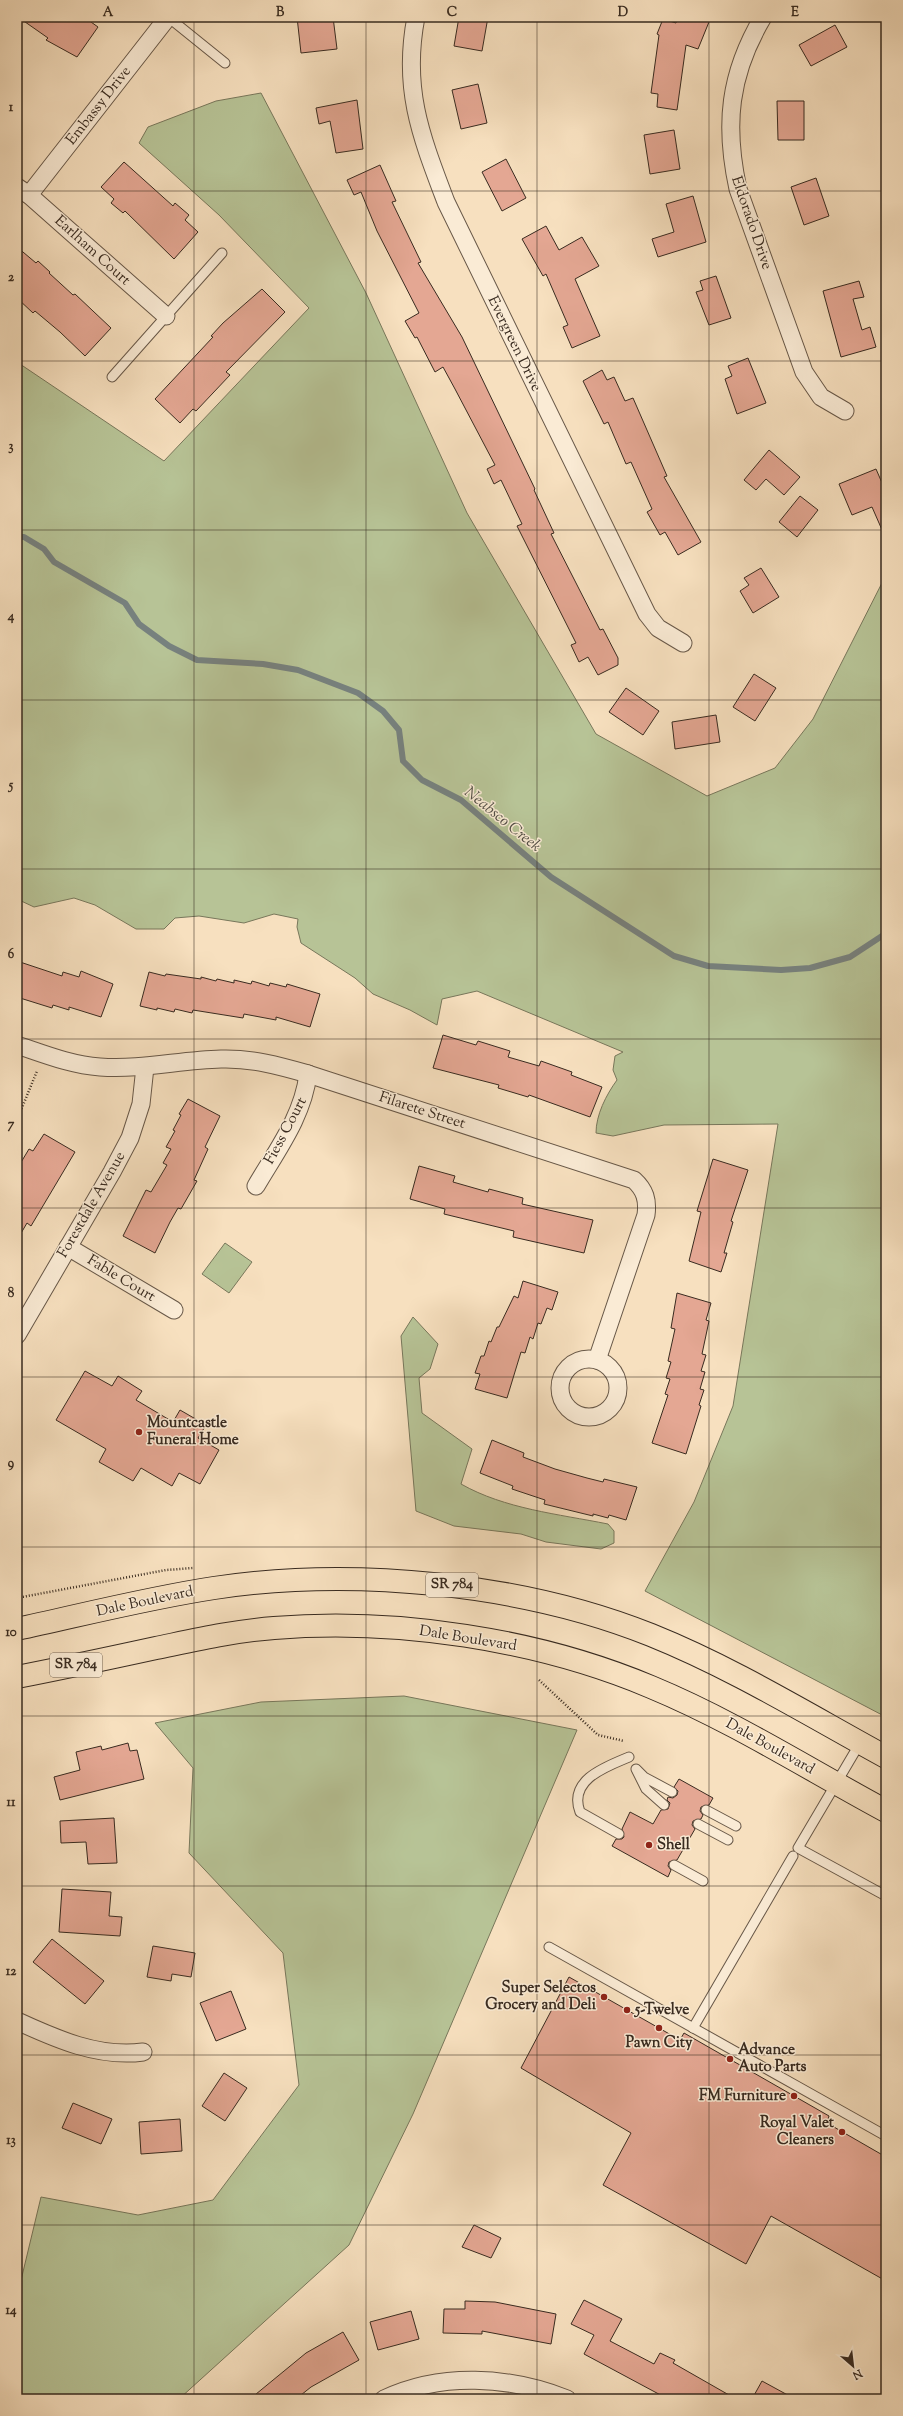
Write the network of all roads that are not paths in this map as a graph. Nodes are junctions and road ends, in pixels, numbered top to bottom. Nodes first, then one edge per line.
1 (168, 17) edge
2 (416, 17) edge
3 (763, 17) edge
4 (225, 63) dead end
5 (23, 191) edge
6 (222, 253) dead end
7 (166, 316) junction
8 (112, 377) dead end
9 (845, 411) dead end
10 (683, 643) dead end
11 (17, 1045) edge
12 (145, 1067) junction
13 (308, 1074) junction
14 (256, 1186) dead end
15 (68, 1247) junction
16 (174, 1310) dead end
17 (17, 1335) edge
18 (597, 1360) dead end
19 (17, 1629) edge
20 (17, 1677) edge
21 (860, 1743) junction
22 (629, 1757) dead end
23 (886, 1757) edge
24 (836, 1784) junction
25 (672, 1792) dead end
26 (664, 1805) dead end
27 (706, 1810) dead end
28 (886, 1811) edge
29 (698, 1824) dead end
30 (736, 1826) dead end
31 (619, 1834) dead end
32 (728, 1840) dead end
33 (794, 1856) dead end
34 (674, 1865) dead end
35 (703, 1881) dead end
36 (886, 1896) edge
37 (549, 1947) dead end
38 (17, 2021) edge
39 (693, 2028) junction
40 (143, 2052) dead end
41 (886, 2136) edge
42 (384, 2399) edge
43 (567, 2399) edge

1 - 4 lane
1 - 5 street, Embassy Drive
2 - 10 street, Evergreen Drive
3 - 9 street, Eldorado Drive
5 - 7 street, Earlham Court
6 - 7 lane
7 - 8 lane
11 - 12 street, Filarete Street
12 - 13 street, Filarete Street
12 - 15 street, Forestdale Avenue
13 - 14 street, Fiess Court
13 - 18 street, Filarete Street
15 - 16 street, Fable Court
15 - 17 street, Forestdale Avenue
19 - 21 main road, Dale Boulevard / SR 784
20 - 24 main road, Dale Boulevard / SR 784
21 - 23 main road, Dale Boulevard / SR 784
21 - 24 lane
22 - 31 lane
24 - 28 main road, Dale Boulevard / SR 784
24 - 36 lane
25 - 26 lane
27 - 30 lane
29 - 32 lane
33 - 39 lane
34 - 35 lane
37 - 39 lane
38 - 40 street
39 - 41 lane
42 - 43 street

